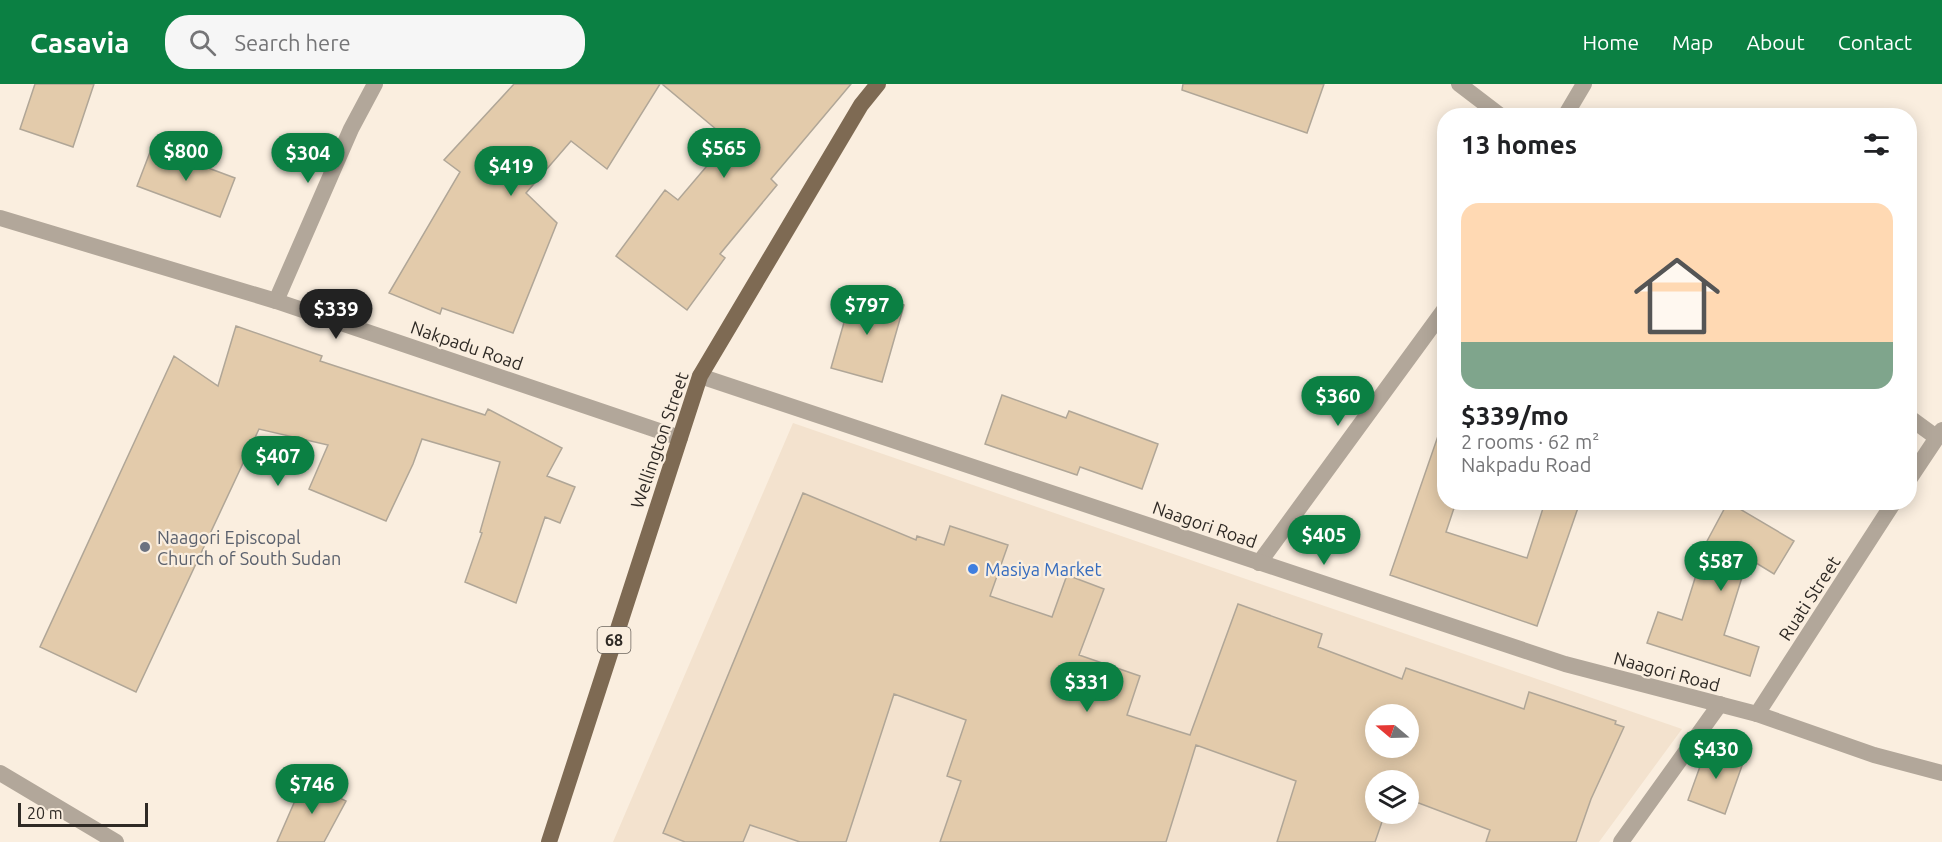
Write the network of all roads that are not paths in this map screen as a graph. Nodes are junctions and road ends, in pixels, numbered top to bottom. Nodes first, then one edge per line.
1 (375, 84) edge
2 (878, 84) edge
3 (1459, 84) edge
4 (1584, 84) edge
5 (1490, 108) edge
6 (1570, 108) edge
7 (0, 218) edge
8 (276, 301) junction
9 (1437, 320) edge
10 (700, 376) junction
11 (1917, 422) edge
12 (1939, 434) edge
13 (680, 438) junction
14 (1917, 467) edge
15 (1889, 510) edge
16 (1259, 563) junction
17 (1720, 705) junction
18 (1757, 714) junction
19 (1942, 773) edge
20 (3, 781) edge
21 (116, 842) edge
22 (549, 842) edge
23 (1620, 842) edge

1 - 8 street
2 - 10 main road, Wellington Street / 68
3 - 5 street
4 - 6 street
7 - 8 street, Nakpadu Road
8 - 13 street, Nakpadu Road
9 - 16 street
10 - 13 main road, Wellington Street / 68
10 - 16 street, Naagori Road
11 - 12 street
12 - 14 street
13 - 22 main road, Wellington Street / 68
15 - 18 street, Ruati Street
16 - 17 street, Naagori Road
17 - 18 street, Naagori Road
17 - 23 street
18 - 19 street, Naagori Road
20 - 21 street

